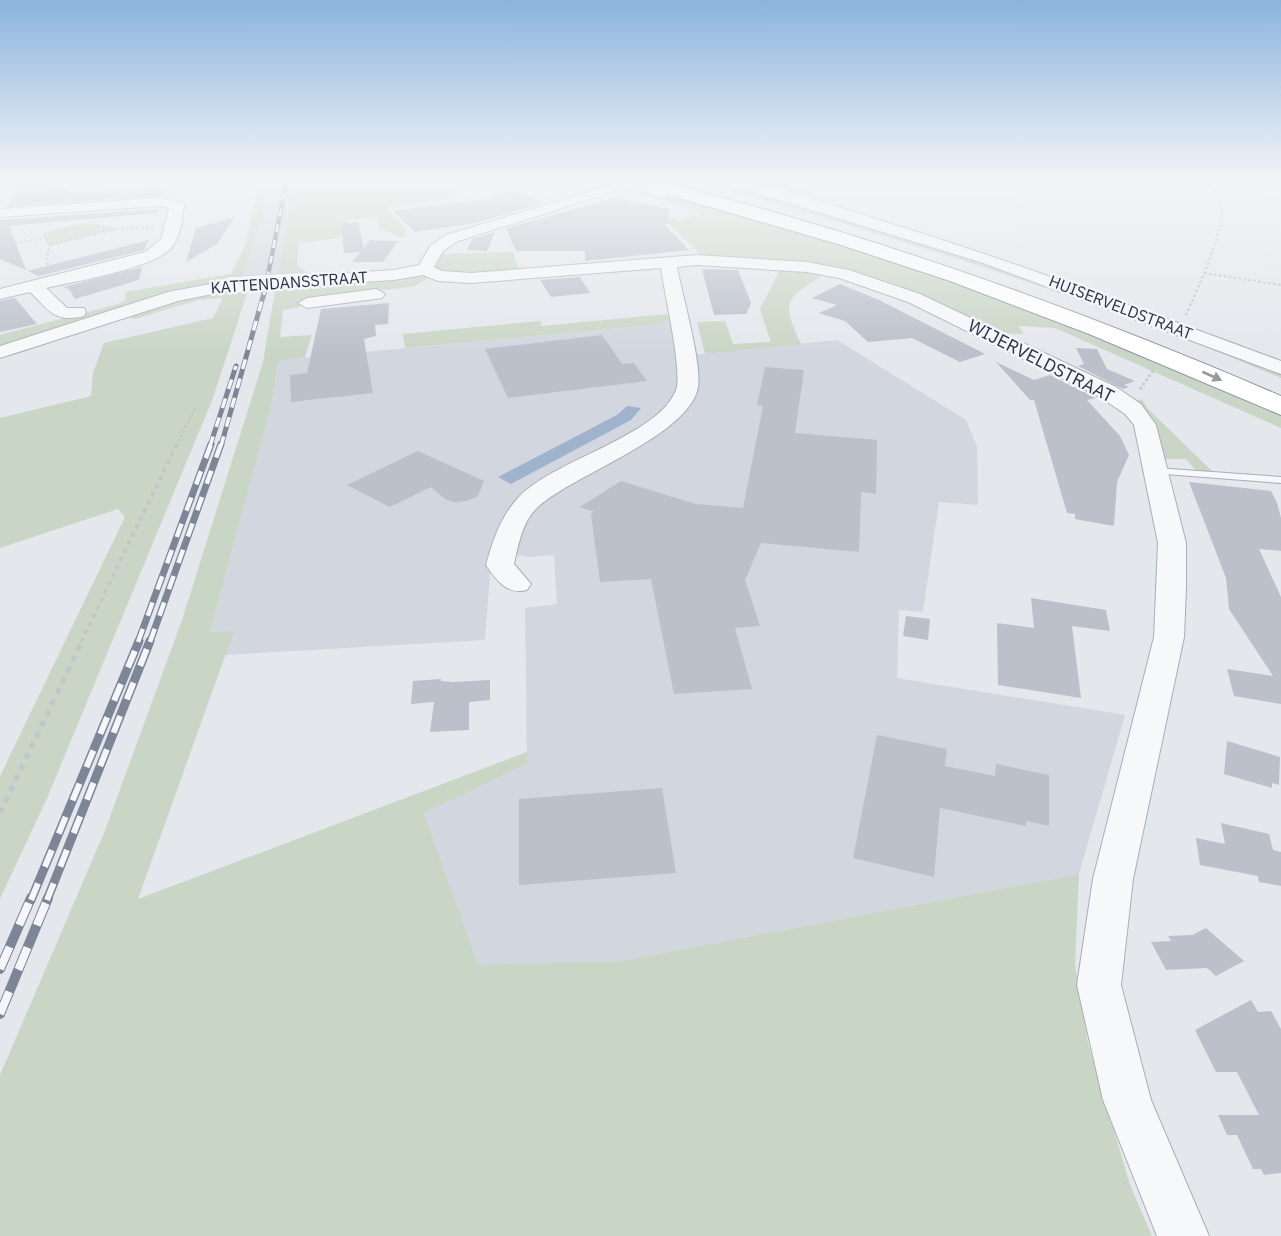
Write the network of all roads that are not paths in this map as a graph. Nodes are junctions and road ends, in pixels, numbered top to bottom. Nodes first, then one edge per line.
1 (171, 237) edge
2 (453, 237) edge
3 (835, 237) edge
4 (868, 237) edge
5 (922, 237) edge
6 (668, 262) junction
7 (431, 272) junction
8 (34, 287) junction
9 (0, 294) edge
10 (307, 303) dead end
11 (77, 312) dead end
12 (0, 352) edge
13 (1281, 368) edge
14 (1281, 387) edge
15 (1281, 406) edge
16 (1156, 471) junction
17 (1281, 480) edge
18 (517, 584) dead end
19 (1183, 1236) edge

1 - 8 street
2 - 7 street
3 -> 15 highway
4 - 14 highway
5 - 13 street, HUISERVELDSTRAAT
6 - 7 street, WIJERVELDSTRAAT
6 - 16 street, WIJERVELDSTRAAT
6 - 18 street
7 - 10 street, WIJERVELDSTRAAT
7 - 12 street, KATTENDANSSTRAAT, bridge
8 - 9 street
8 - 11 street
16 - 17 lane
16 - 19 street, WIJERVELDSTRAAT

